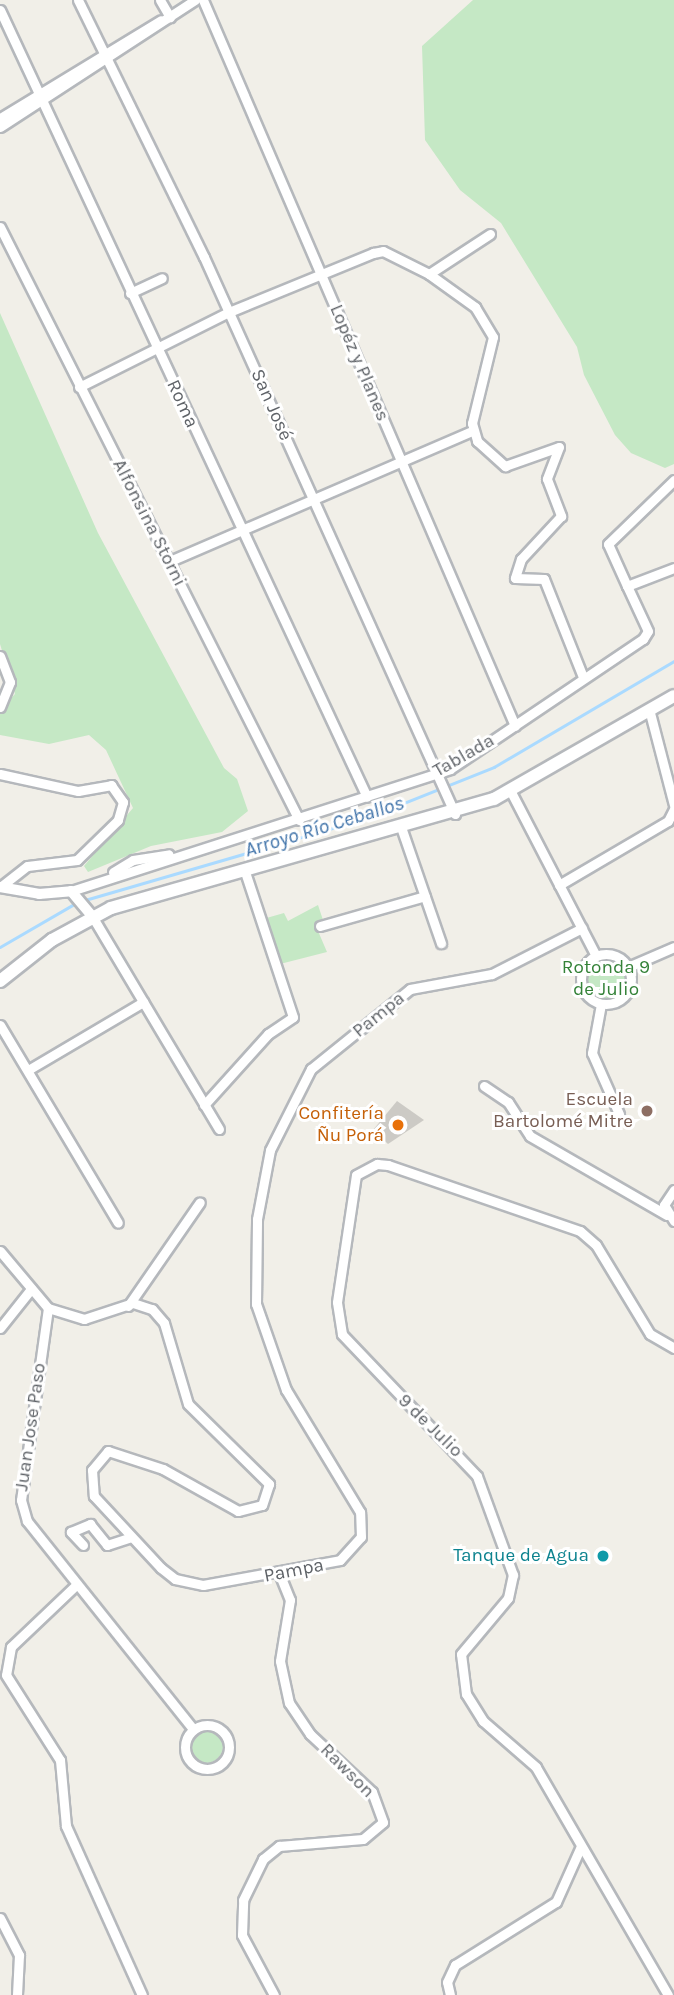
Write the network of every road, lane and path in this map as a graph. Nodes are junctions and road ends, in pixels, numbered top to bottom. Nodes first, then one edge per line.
1 (78, 0) edge
2 (160, 0) edge
3 (195, 0) edge
4 (203, 0) edge
5 (0, 10) edge
6 (168, 18) junction
7 (109, 54) junction
8 (40, 97) junction
9 (0, 118) edge
10 (0, 127) edge
11 (0, 227) edge
12 (490, 234) dead end
13 (320, 274) junction
14 (429, 274) junction
15 (162, 278) dead end
16 (130, 293) junction
17 (229, 312) junction
18 (156, 349) junction
19 (79, 387) junction
20 (472, 431) junction
21 (399, 457) junction
22 (674, 480) edge
23 (311, 496) junction
24 (241, 528) junction
25 (170, 561) junction
26 (674, 568) edge
27 (627, 586) junction
28 (0, 656) edge
29 (583, 677) junction
30 (674, 696) edge
31 (0, 707) edge
32 (649, 709) junction
33 (515, 726) junction
34 (0, 774) edge
35 (439, 776) junction
36 (510, 790) junction
37 (367, 797) junction
38 (674, 807) edge
39 (455, 814) junction
40 (673, 815) edge
41 (299, 820) junction
42 (401, 827) junction
43 (244, 869) junction
44 (559, 886) junction
45 (3, 888) edge
46 (73, 893) junction
47 (0, 896) edge
48 (425, 896) junction
49 (88, 912) junction
50 (320, 926) dead end
51 (582, 928) junction
52 (441, 943) dead end
53 (674, 947) edge
54 (596, 956) junction
55 (628, 967) junction
56 (0, 981) edge
57 (142, 1002) junction
58 (601, 1004) junction
59 (0, 1025) edge
60 (28, 1070) junction
61 (484, 1086) dead end
62 (204, 1105) junction
63 (620, 1114) dead end
64 (219, 1129) dead end
65 (674, 1190) edge
66 (200, 1202) dead end
67 (671, 1218) edge
68 (118, 1223) dead end
69 (0, 1251) edge
70 (31, 1289) junction
71 (128, 1306) junction
72 (48, 1308) junction
73 (0, 1328) edge
74 (674, 1349) edge
75 (131, 1537) junction
76 (83, 1545) dead end
77 (280, 1575) junction
78 (76, 1585) junction
79 (193, 1729) junction
80 (581, 1846) junction
81 (0, 1918) edge
82 (17, 1995) edge
83 (142, 1995) edge
84 (274, 1995) edge
85 (450, 1995) edge
86 (668, 1995) edge

1 - 7 street, San José
2 - 6 street
3 - 6 street
4 - 13 street, Lopéz y Planes
5 - 8 street, Roma
6 - 7 street
7 - 8 street
7 - 17 street, San José
8 - 9 street
8 - 10 street
8 - 16 street, Roma
11 - 19 street, Alfonsina Storni
12 - 14 street
13 - 14 street
13 - 17 street
13 - 21 street, Lopéz y Planes
14 - 20 street
15 - 16 street
16 - 18 street, Roma
17 - 18 street
17 - 23 street, San José
18 - 19 street
18 - 24 street, Roma
19 - 25 street, Alfonsina Storni
20 - 21 street
20 - 29 street
21 - 23 street
21 - 33 street, Lopéz y Planes
22 - 27 street
23 - 24 street
23 - 35 street, San José
24 - 25 street
24 - 37 street, Roma
25 - 41 street, Alfonsina Storni
26 - 27 street
27 - 29 street, Tablada
28 - 31 street
29 - 33 street, Tablada
30 - 32 main road
32 - 36 main road
32 - 38 street
33 - 35 street, Tablada
34 - 45 street
35 - 37 street, Tablada
35 - 39 street, San José
36 - 39 main road
36 - 44 street
37 - 41 street, Tablada
38 - 40 street
39 - 42 main road
40 - 44 street
41 - 46 street, Tablada
42 - 43 main road
42 - 48 street
43 - 49 main road
43 - 62 street
44 - 51 street
45 - 46 street, Tablada
45 - 47 street
46 - 49 street
48 - 50 street
48 - 52 street
49 - 56 main road
49 - 57 street
51 - 54 street
51 - 77 street, Pampa
53 - 55 street
54 - 55 street
54 - 58 street
55 - 58 street
57 - 60 street
57 - 62 street
58 - 63 street
59 - 60 street
60 - 68 street
61 - 67 street
62 - 64 street
65 - 67 street
66 - 71 street
69 - 70 street
70 - 72 street
70 - 73 street
71 - 72 street
71 - 75 street, Pampa
72 - 78 street, Juan Jose Paso
74 - 80 street, 9 de Julio
75 - 76 street
75 - 77 street, Pampa
77 - 84 street, Rawson
78 - 79 street, Juan Jose Paso
78 - 83 street
79 - 79 street
80 - 85 street
80 - 86 street, 9 de Julio
81 - 82 street

